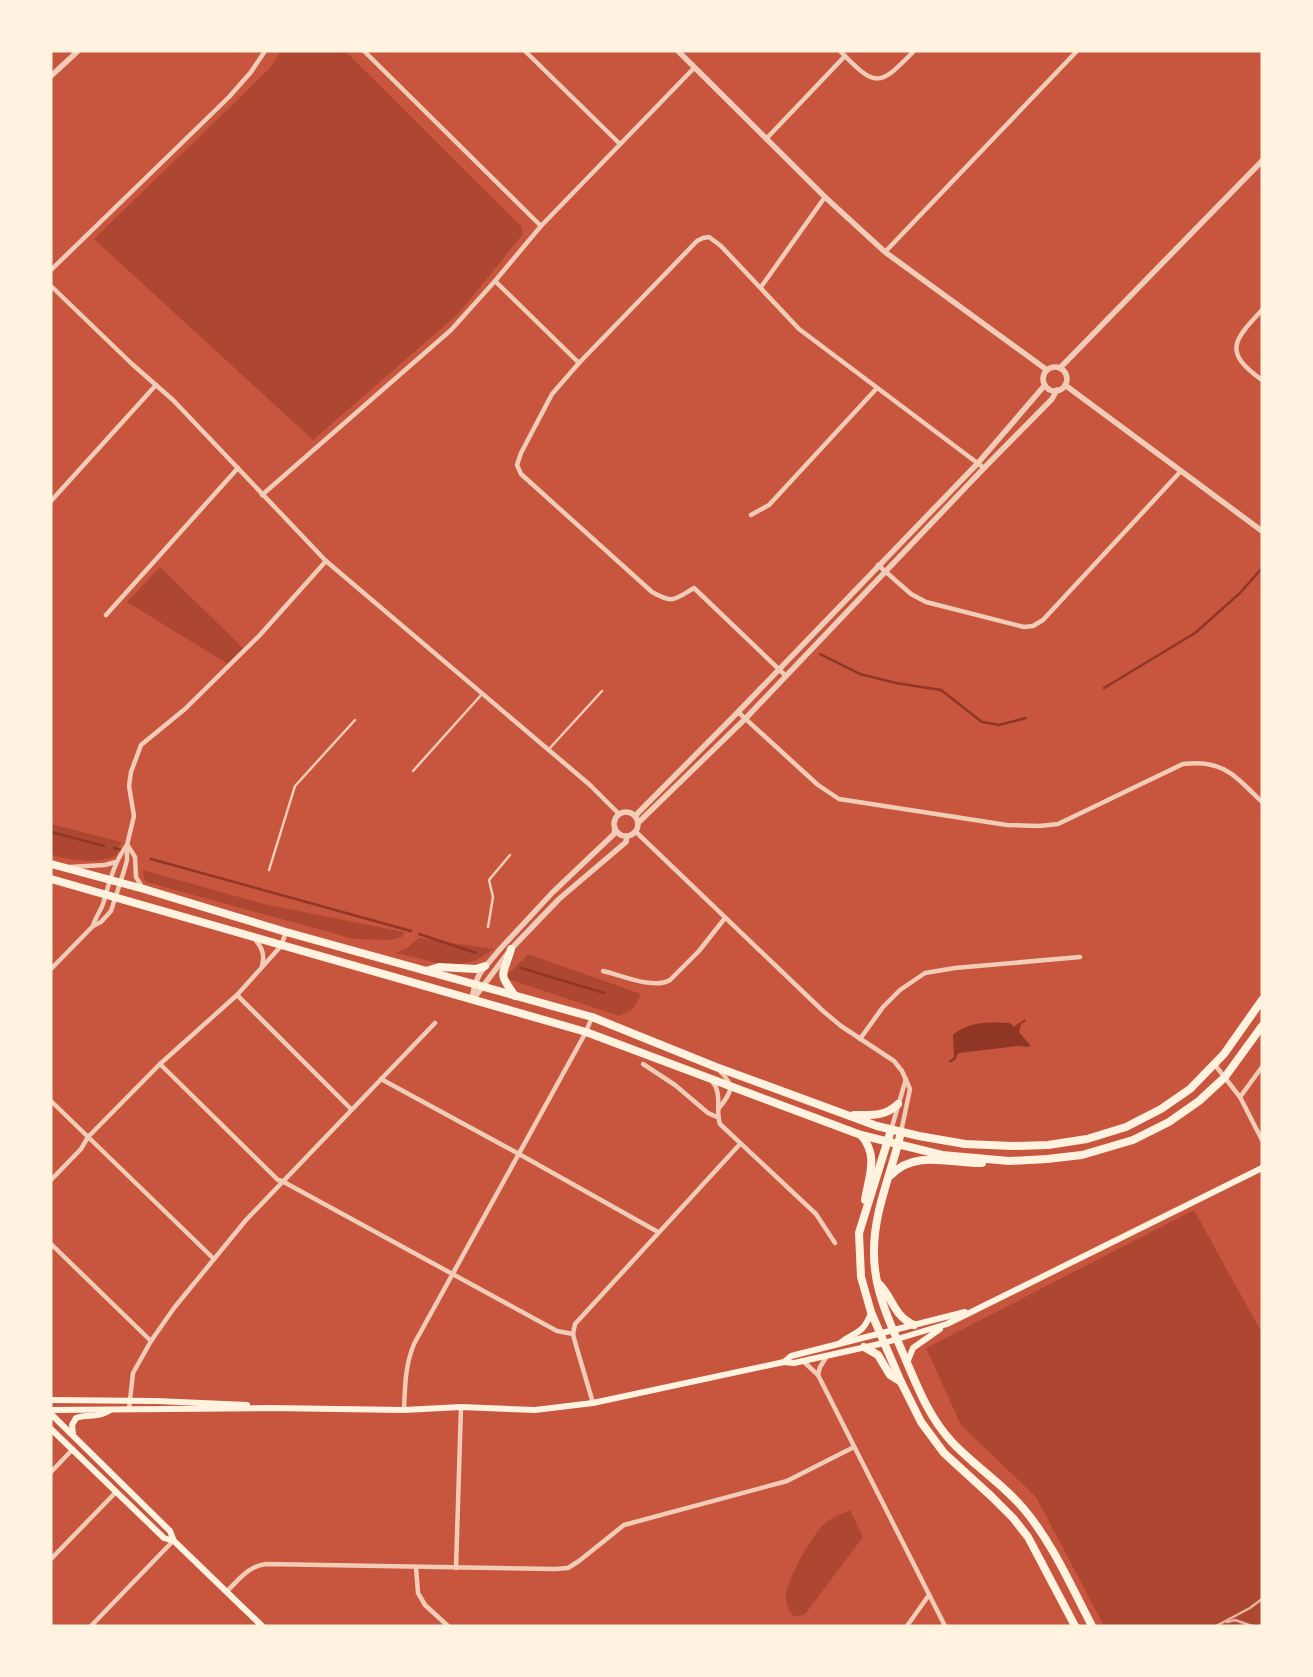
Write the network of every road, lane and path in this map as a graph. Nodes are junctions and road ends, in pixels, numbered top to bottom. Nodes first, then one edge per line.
1 (78, 51) edge
2 (266, 51) edge
3 (364, 51) edge
4 (525, 51) edge
5 (678, 51) edge
6 (840, 51) edge
7 (914, 51) edge
8 (1077, 51) edge
9 (845, 56) junction
10 (694, 68) junction
11 (51, 76) edge
12 (766, 139) junction
13 (620, 144) junction
14 (1262, 161) edge
15 (825, 197) junction
16 (541, 226) junction
17 (885, 252) junction
18 (51, 270) edge
19 (495, 281) junction
20 (51, 286) edge
21 (761, 288) junction
22 (1262, 310) edge
23 (579, 363) junction
24 (1060, 368) junction
25 (1047, 370) junction
26 (1262, 380) edge
27 (156, 385) junction
28 (1045, 385) junction
29 (1065, 385) junction
30 (877, 388) junction
31 (1057, 390) junction
32 (978, 463) junction
33 (238, 468) junction
34 (984, 468) junction
35 (1181, 471) junction
36 (262, 495) junction
37 (51, 501) edge
38 (751, 515) dead end
39 (1262, 531) edge
40 (326, 561) junction
41 (878, 565) junction
42 (886, 572) junction
43 (106, 615) dead end
44 (778, 670) junction
45 (786, 676) junction
46 (602, 691) dead end
47 (482, 694) junction
48 (738, 712) junction
49 (746, 718) junction
50 (355, 720) dead end
51 (548, 750) junction
52 (413, 771) dead end
53 (1262, 802) edge
54 (619, 814) junction
55 (635, 816) junction
56 (638, 824) junction
57 (615, 828) junction
58 (635, 831) junction
59 (627, 836) junction
60 (127, 845) junction
61 (510, 855) dead end
62 (116, 862) junction
63 (51, 864) edge
64 (66, 868) junction
65 (269, 870) dead end
66 (51, 879) edge
67 (111, 881) junction
68 (121, 884) junction
69 (144, 889) junction
70 (106, 894) junction
71 (116, 897) junction
72 (725, 918) junction
73 (93, 926) junction
74 (488, 927) dead end
75 (286, 932) junction
76 (255, 938) junction
77 (281, 946) junction
78 (511, 949) junction
79 (1080, 957) dead end
80 (485, 966) junction
81 (262, 967) junction
82 (51, 969) edge
83 (603, 970) dead end
84 (426, 971) junction
85 (475, 984) junction
86 (484, 987) junction
87 (237, 994) junction
88 (515, 996) junction
89 (472, 1000) junction
90 (1262, 1000) edge
91 (592, 1018) junction
92 (435, 1023) dead end
93 (1262, 1026) edge
94 (586, 1032) junction
95 (860, 1039) junction
96 (160, 1064) junction
97 (643, 1064) dead end
98 (1215, 1065) junction
99 (716, 1067) junction
100 (1262, 1067) edge
101 (1225, 1077) junction
102 (381, 1079) junction
103 (710, 1079) junction
104 (906, 1079) junction
105 (732, 1087) junction
106 (1240, 1098) junction
107 (51, 1101) edge
108 (898, 1104) junction
109 (351, 1109) junction
110 (718, 1110) junction
111 (718, 1116) junction
112 (847, 1116) junction
113 (891, 1130) junction
114 (901, 1132) junction
115 (861, 1135) junction
116 (88, 1137) junction
117 (1262, 1140) edge
118 (887, 1142) junction
119 (740, 1144) junction
120 (898, 1145) junction
121 (519, 1154) junction
122 (1009, 1161) junction
123 (1261, 1171) edge
124 (889, 1177) junction
125 (51, 1180) edge
126 (282, 1181) junction
127 (658, 1232) junction
128 (859, 1234) junction
129 (835, 1243) dead end
130 (51, 1244) edge
131 (214, 1259) junction
132 (453, 1273) junction
133 (877, 1282) junction
134 (978, 1308) junction
135 (871, 1313) junction
136 (947, 1324) junction
137 (914, 1325) junction
138 (894, 1331) junction
139 (573, 1334) junction
140 (880, 1334) junction
141 (897, 1339) junction
142 (151, 1341) junction
143 (884, 1342) junction
144 (837, 1345) junction
145 (864, 1347) junction
146 (827, 1356) junction
147 (803, 1361) junction
148 (784, 1362) junction
149 (907, 1362) junction
150 (818, 1375) junction
151 (901, 1382) junction
152 (51, 1400) edge
153 (130, 1400) junction
154 (593, 1403) junction
155 (460, 1407) junction
156 (270, 1408) junction
157 (130, 1409) junction
158 (51, 1410) edge
159 (110, 1410) junction
160 (404, 1410) junction
161 (51, 1414) edge
162 (51, 1428) edge
163 (73, 1435) junction
164 (854, 1447) junction
165 (73, 1449) junction
166 (51, 1472) edge
167 (116, 1492) junction
168 (174, 1540) junction
169 (51, 1559) edge
170 (416, 1567) junction
171 (456, 1568) junction
172 (227, 1591) junction
173 (929, 1595) junction
174 (91, 1626) edge
175 (262, 1626) edge
176 (448, 1626) edge
177 (907, 1626) edge
178 (944, 1626) edge
179 (1075, 1626) edge
180 (1092, 1626) edge

1 - 11 street
2 - 18 street
3 - 16 street
4 - 13 street
5 - 10 street
6 - 9 street
7 - 9 street
8 - 17 street
9 - 12 street
10 - 12 street
10 - 13 street
12 - 15 street
13 - 16 street
14 - 24 street
15 - 17 street
15 - 21 street
16 - 19 street
17 - 25 street
19 - 23 street
19 - 36 street
20 - 27 street
21 - 23 street
21 - 30 street
22 - 26 street
23 - 44 street
24 - 25 street
24 - 29 street
25 - 28 street
27 - 33 street
27 - 37 street
28 - 31 street
28 - 32 street
29 - 31 street
29 - 35 street
30 - 32 street
30 - 38 street
31 - 34 street
32 - 34 street
32 - 41 street
33 - 36 street
33 - 43 street
34 - 42 street
35 - 39 street
35 - 42 street
36 - 40 street
40 - 47 street
40 - 60 street
41 - 42 street
41 - 44 street
42 - 45 street
44 - 45 street
44 - 48 street
45 - 49 street
46 - 51 lane
47 - 51 street
47 - 52 lane
48 - 49 street
48 - 55 street
49 - 53 street
49 - 56 street
50 - 65 lane
51 - 54 street
54 - 55 street
54 - 57 street
55 - 56 street
56 - 58 street
57 - 59 street
57 - 80 street
58 - 59 street
58 - 72 street
59 - 78 street
60 - 62 street
60 - 68 street
60 - 69 street
61 - 74 lane
62 - 64 street
62 - 67 street
63 - 64 main road
64 - 67 main road
66 - 70 main road
67 - 68 main road
67 - 70 street
68 - 69 main road
68 - 71 street
69 - 75 main road
70 - 71 main road
70 - 73 street
71 - 73 street
71 - 76 main road
72 - 83 street
72 - 95 street
73 - 82 street
75 - 77 street
75 - 84 main road
76 - 77 main road
76 - 81 street
77 - 81 street
77 - 89 main road
78 - 86 street
78 - 88 main road
79 - 95 street
80 - 84 main road
80 - 85 street
81 - 87 street
84 - 85 main road
85 - 86 main road
85 - 89 street
86 - 88 main road
86 - 89 street
87 - 96 street
87 - 109 street
88 - 91 main road
89 - 94 main road
90 - 98 main road
91 - 94 street
91 - 99 main road
92 - 102 street
93 - 101 main road
94 - 103 main road
94 - 121 street
95 - 104 street
96 - 116 street
96 - 126 street
97 - 111 street
98 - 101 street
98 - 114 main road
99 - 105 street
99 - 112 main road
100 - 106 street
101 - 106 street
101 - 122 main road
102 - 109 street
102 - 121 street
103 - 105 main road
103 - 110 street
104 - 108 street
104 - 114 street
105 - 110 street
105 - 115 main road
106 - 117 street
107 - 116 street
108 - 112 main road
108 - 113 street
109 - 126 street
110 - 111 street
111 - 119 street
112 - 113 main road
113 - 114 main road
113 - 118 main road
114 - 120 main road
115 - 118 main road
115 - 128 main road
116 - 125 street
116 - 131 street
118 - 120 main road
118 - 128 main road
119 - 127 street
119 - 129 street
120 - 122 main road
120 - 124 main road
121 - 127 street
121 - 132 street
122 - 124 main road
123 - 134 main road
124 - 133 main road
126 - 131 street
126 - 132 street
127 - 139 street
128 - 135 main road
130 - 142 street
131 - 142 street
132 - 139 street
132 - 160 street
133 - 137 main road
133 - 138 main road
134 - 136 main road
134 - 137 main road
135 - 140 main road
135 - 144 main road
136 - 141 main road
136 - 149 main road
137 - 138 main road
138 - 140 main road
138 - 141 main road
139 - 154 street
140 - 143 main road
140 - 144 main road
141 - 143 main road
141 - 149 main road
142 - 153 street
143 - 145 main road
143 - 151 main road
144 - 148 main road
145 - 146 main road
145 - 151 main road
146 - 147 main road
146 - 150 street
147 - 148 main road
147 - 150 street
148 - 154 main road
149 - 180 main road
150 - 164 street
151 - 179 main road
152 - 153 main road
153 - 156 main road
153 - 157 street
154 - 155 main road
155 - 160 main road
155 - 171 street
156 - 157 main road
156 - 160 main road
157 - 159 main road
158 - 159 main road
159 - 163 main road
161 - 163 main road
162 - 165 main road
163 - 168 main road
164 - 171 street
164 - 173 street
165 - 166 street
165 - 167 main road
167 - 168 main road
167 - 169 street
168 - 172 main road
168 - 174 street
170 - 171 street
170 - 172 street
170 - 176 street
172 - 175 main road
173 - 177 street
173 - 178 street

